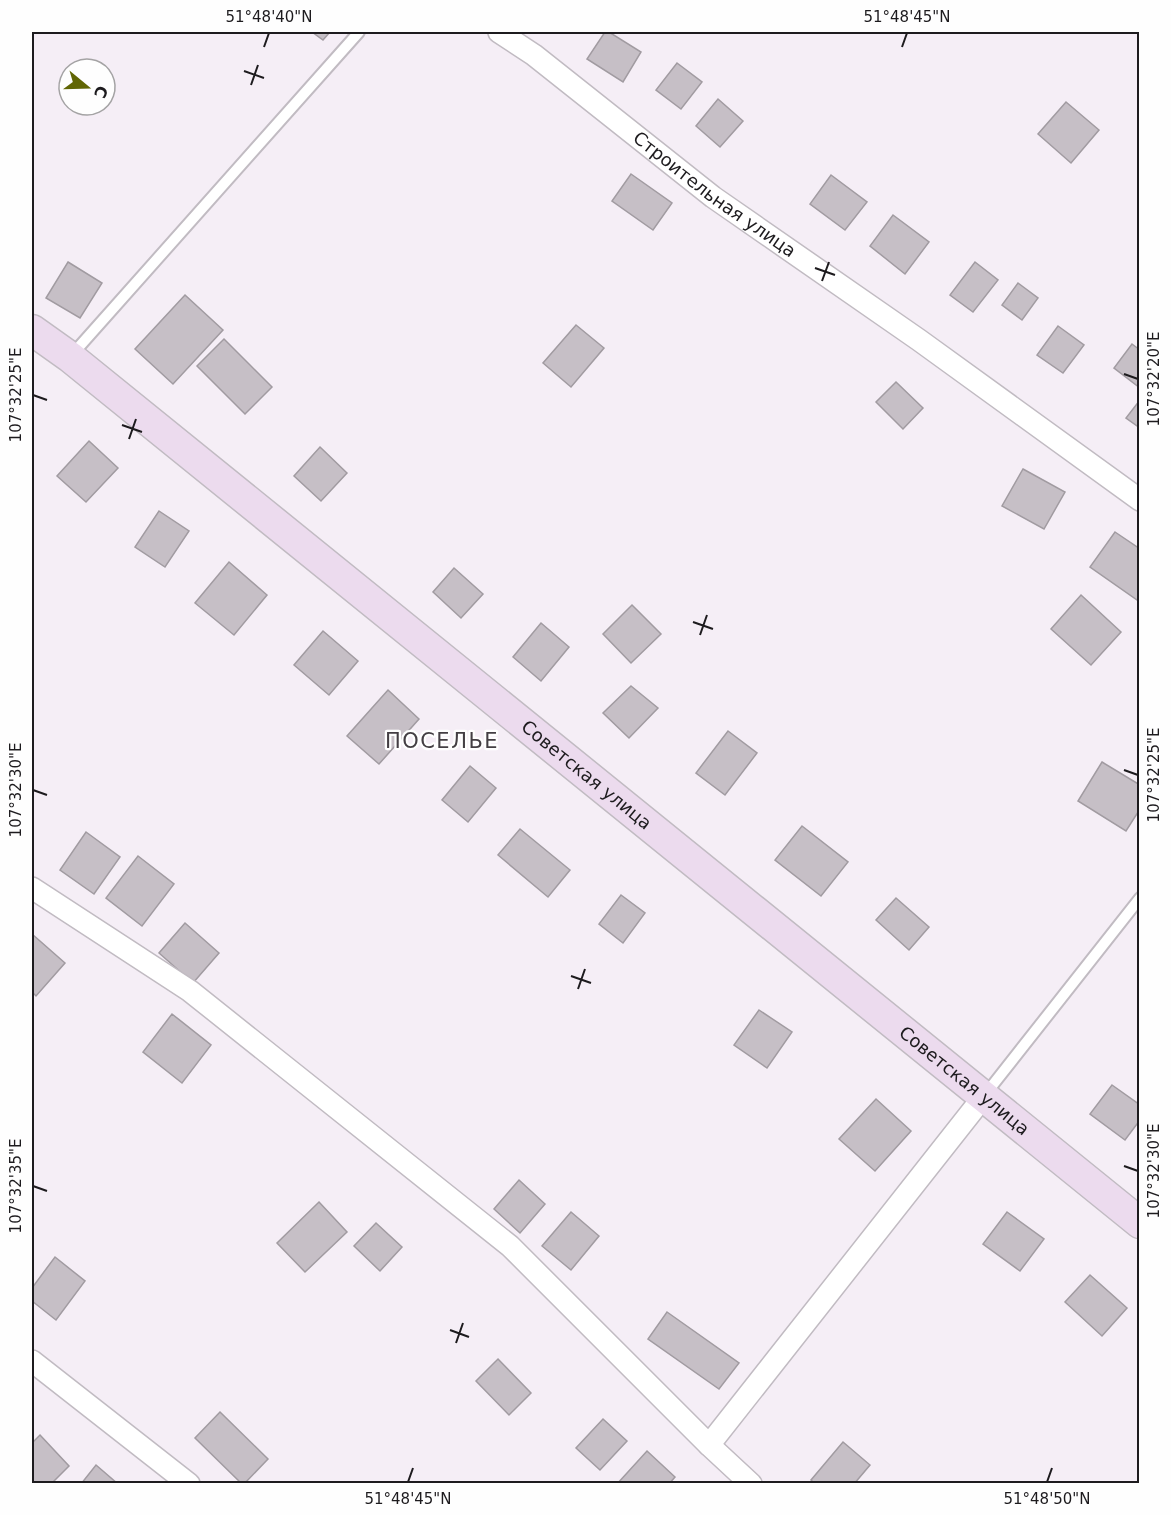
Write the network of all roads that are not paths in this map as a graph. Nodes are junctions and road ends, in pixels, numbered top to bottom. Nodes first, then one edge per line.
1 (359, 32) edge
2 (499, 32) edge
3 (32, 330) edge
4 (70, 357) junction
5 (1140, 500) edge
6 (32, 888) edge
7 (1140, 898) edge
8 (984, 1096) junction
9 (1140, 1223) edge
10 (32, 1361) edge
11 (709, 1445) junction
12 (189, 1484) edge
13 (751, 1484) edge

1 - 4 lane
2 - 5 street, Строительная улица
3 - 4 main road, Советская улица
4 - 8 main road, Советская улица
6 - 11 street
7 - 8 lane
8 - 9 main road, Советская улица
8 - 11 street
10 - 12 street
11 - 13 street

